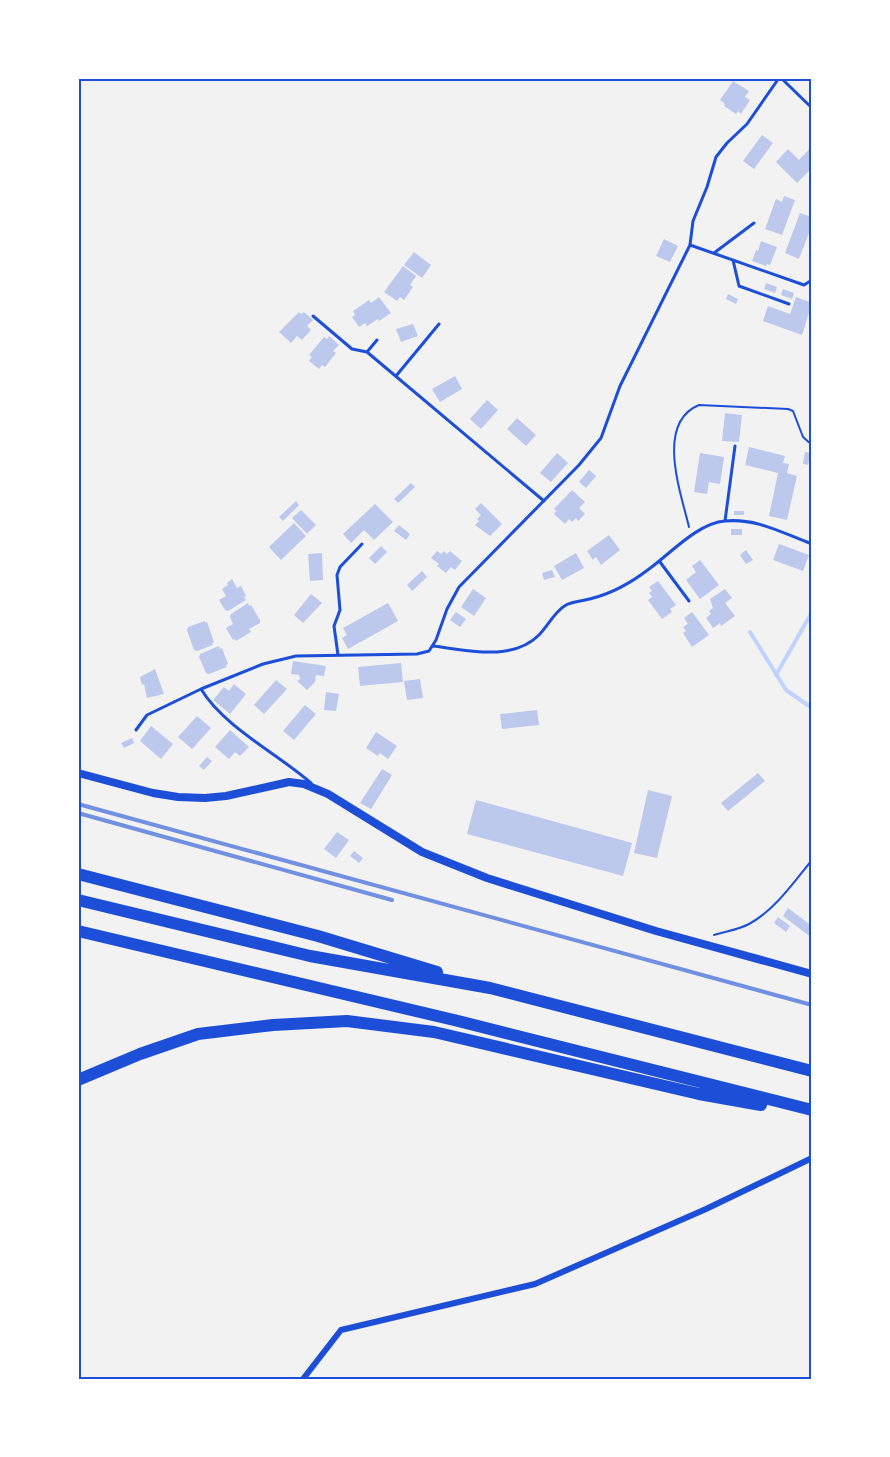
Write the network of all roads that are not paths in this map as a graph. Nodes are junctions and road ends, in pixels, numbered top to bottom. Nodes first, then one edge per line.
1 (780, 78) edge
2 (812, 108) edge
3 (754, 223) dead end
4 (690, 245) junction
5 (714, 253) junction
6 (733, 260) junction
7 (812, 280) edge
8 (789, 304) dead end
9 (313, 316) dead end
10 (439, 324) dead end
11 (377, 340) dead end
12 (367, 352) junction
13 (396, 376) junction
14 (735, 446) dead end
15 (544, 501) junction
16 (726, 521) junction
17 (362, 544) dead end
18 (812, 544) edge
19 (659, 562) junction
20 (689, 601) dead end
21 (434, 646) junction
22 (338, 655) junction
23 (201, 689) junction
24 (136, 730) dead end
25 (78, 773) edge
26 (315, 787) junction
27 (78, 874) edge
28 (78, 900) edge
29 (78, 931) edge
30 (812, 974) edge
31 (490, 988) junction
32 (812, 1071) edge
33 (78, 1080) edge
34 (812, 1112) edge
35 (812, 1158) edge
36 (303, 1379) edge

1 - 2 lane
1 - 4 lane
3 - 5 lane
4 - 5 lane
4 - 15 lane
5 - 6 lane
6 - 7 lane
6 - 8 lane
9 - 12 lane
10 - 13 lane
11 - 12 lane
12 - 13 lane
13 - 15 lane
14 - 16 lane
15 - 21 lane
16 - 18 lane
16 - 19 lane
17 - 22 lane
19 - 20 lane
19 - 21 lane
21 - 22 lane
22 - 23 lane
23 - 24 lane
23 - 26 lane
25 - 26 street
26 - 30 street
27 - 31 highway
28 - 31 highway
29 - 34 highway
31 - 32 highway
33 - 34 highway
35 - 36 street

